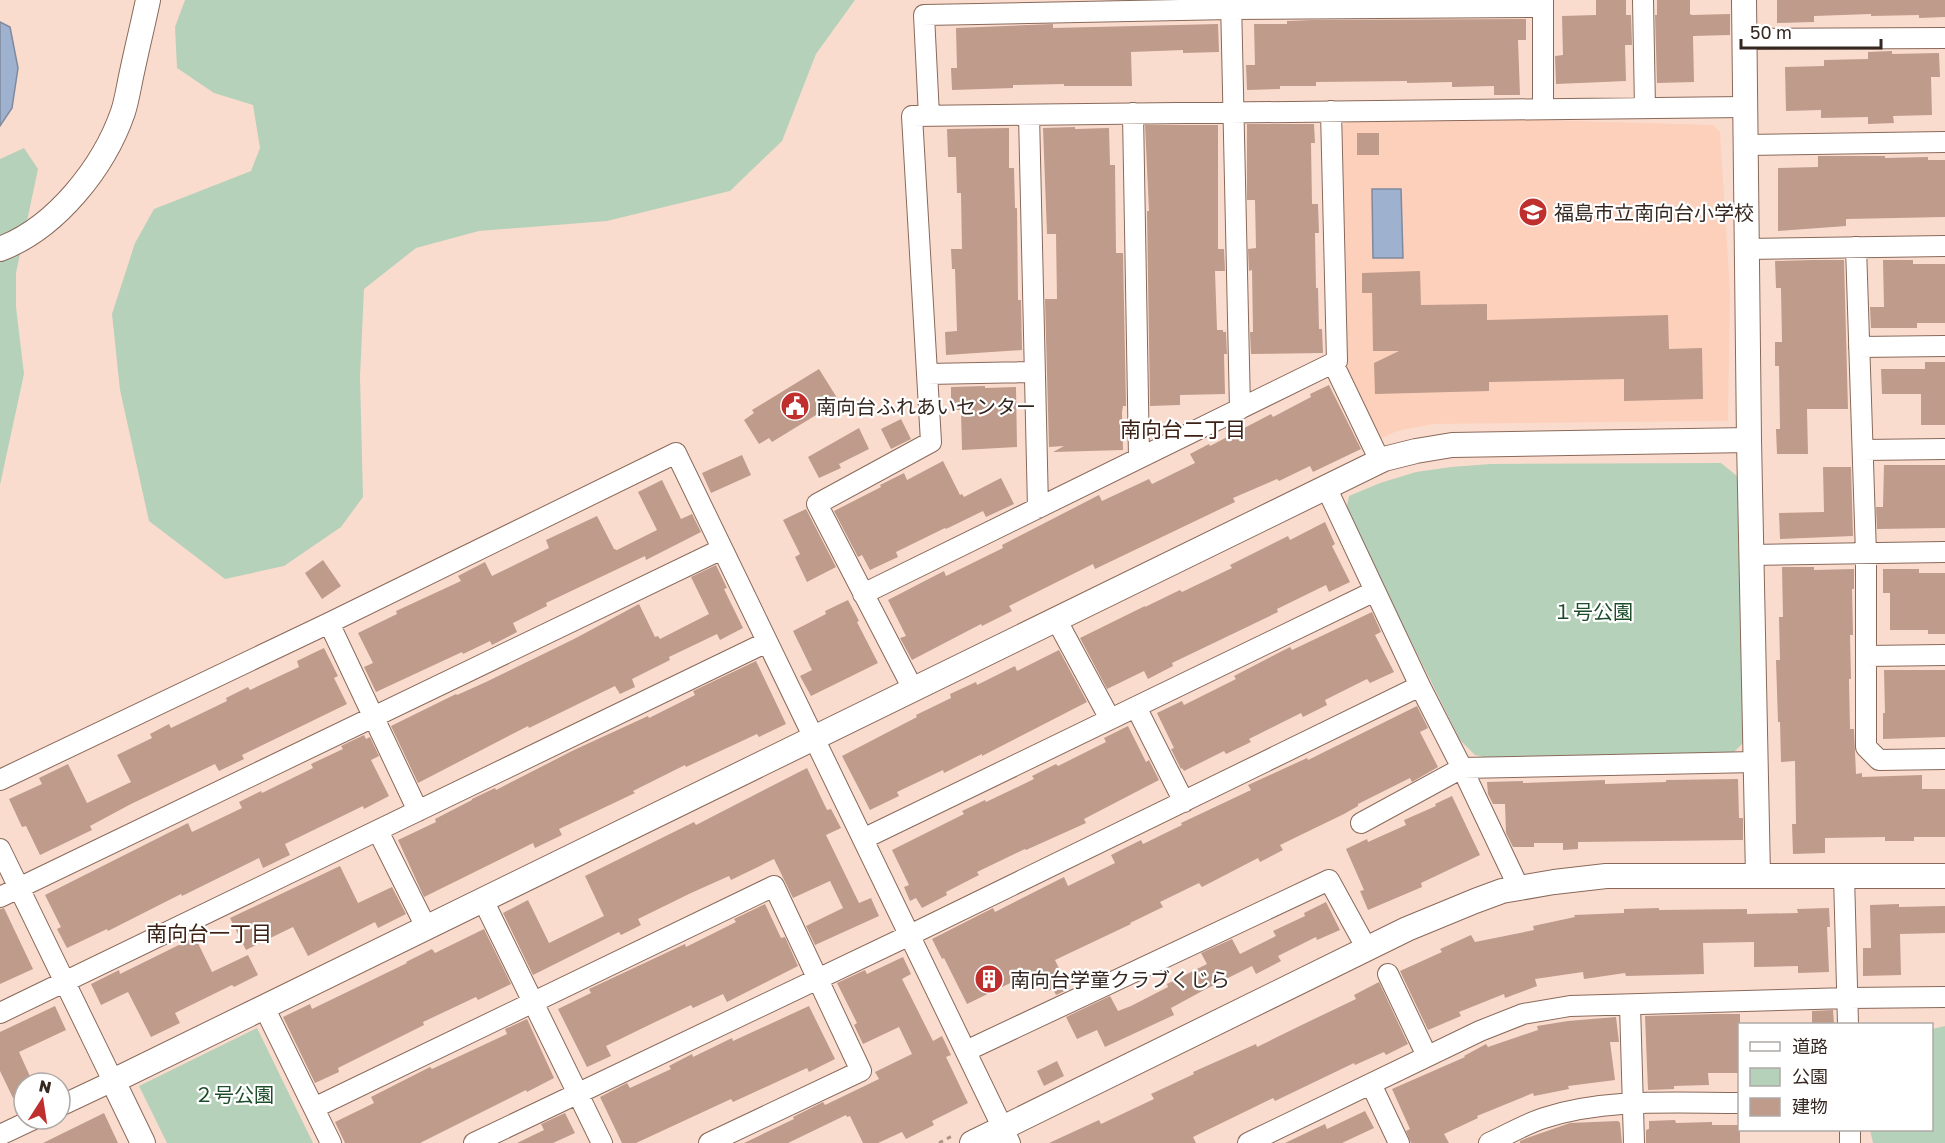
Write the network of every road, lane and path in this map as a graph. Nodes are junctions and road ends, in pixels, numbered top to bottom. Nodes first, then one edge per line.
1 (148, 0) edge
2 (1643, 0) edge
3 (1744, 0) edge
4 (1543, 3) edge
5 (1231, 4) edge
6 (1945, 38) edge
7 (1744, 39) junction
8 (1744, 106) junction
9 (1645, 108) junction
10 (1544, 109) junction
11 (1331, 111) junction
12 (1234, 112) junction
13 (1133, 113) junction
14 (1029, 115) junction
15 (929, 116) junction
16 (1945, 142) edge
17 (1745, 145) junction
18 (1945, 246) edge
19 (1856, 247) junction
20 (0, 249) edge
21 (1746, 249) junction
22 (1859, 346) junction
23 (1945, 346) edge
24 (1333, 363) junction
25 (1035, 372) junction
26 (927, 374) junction
27 (1240, 409) junction
28 (1749, 440) junction
29 (1945, 449) edge
30 (1863, 450) junction
31 (1139, 458) junction
32 (1380, 461) junction
33 (1326, 487) junction
34 (1038, 508) junction
35 (722, 549) junction
36 (1945, 552) edge
37 (1866, 554) junction
38 (1752, 555) junction
39 (1375, 591) junction
40 (863, 594) junction
41 (1056, 619) junction
42 (329, 623) junction
43 (767, 642) junction
44 (1945, 655) edge
45 (1866, 656) junction
46 (1420, 686) junction
47 (913, 689) junction
48 (1136, 707) junction
49 (374, 717) junction
50 (1110, 719) junction
51 (814, 737) junction
52 (1945, 759) edge
53 (1756, 762) junction
54 (1462, 768) junction
55 (0, 780) edge
56 (1184, 802) junction
57 (418, 811) junction
58 (1361, 823) dead end
59 (378, 831) junction
60 (863, 839) junction
61 (0, 849) edge
62 (1758, 876) junction
63 (1844, 876) junction
64 (1945, 876) edge
65 (20, 888) junction
66 (1519, 888) junction
67 (0, 897) edge
68 (483, 900) junction
69 (426, 927) junction
70 (910, 935) junction
71 (1367, 949) junction
72 (1388, 974) dead end
73 (819, 979) junction
74 (65, 982) junction
75 (1945, 997) edge
76 (1848, 998) junction
77 (533, 1001) junction
78 (1630, 1005) junction
79 (264, 1007) junction
80 (0, 1013) edge
81 (1848, 1023) edge
82 (966, 1051) junction
83 (1427, 1056) junction
84 (113, 1081) junction
85 (1371, 1084) junction
86 (578, 1092) junction
87 (72, 1100) edge
88 (1633, 1102) junction
89 (1738, 1103) edge
90 (314, 1108) junction
91 (18, 1131) edge
92 (0, 1135) edge
93 (1007, 1136) edge
94 (143, 1143) edge
95 (331, 1143) edge
96 (474, 1143) edge
97 (602, 1143) edge
98 (709, 1143) edge
99 (972, 1143) edge
100 (1248, 1143) edge
101 (1399, 1143) edge
102 (1489, 1143) edge
103 (1634, 1143) edge

1 - 20 street
2 - 9 street
3 - 7 street
4 - 5 street
4 - 10 street
5 - 12 street
5 - 15 street
6 - 7 street
7 - 8 street
8 - 9 street
8 - 17 street
9 - 10 street
10 - 11 street
11 - 12 street
11 - 24 street
12 - 13 street
12 - 27 street
13 - 14 street
13 - 31 street
14 - 15 street
14 - 25 street
15 - 26 street
16 - 17 street
17 - 21 street
18 - 19 street
19 - 21 street
19 - 22 street
21 - 28 street
22 - 23 street
22 - 30 street
24 - 27 street
24 - 32 street
25 - 26 street
25 - 34 street
26 - 40 street
27 - 31 street
28 - 32 street
28 - 38 street
29 - 30 street
30 - 37 street
31 - 34 street
32 - 33 street
33 - 39 street
33 - 41 street
34 - 40 street
35 - 42 street
35 - 43 street
35 - 49 street
36 - 37 street
37 - 38 street
37 - 45 street
38 - 53 street
39 - 46 street
39 - 48 street
40 - 47 street
41 - 47 street
41 - 50 street
42 - 49 street
42 - 55 street
43 - 51 street
43 - 57 street
44 - 45 street
45 - 52 street
46 - 54 street
46 - 56 street
47 - 51 street
48 - 50 street
48 - 56 street
49 - 57 street
49 - 65 street
50 - 60 street
51 - 60 street
51 - 68 street
53 - 54 street
53 - 62 street
54 - 58 street
54 - 66 street
56 - 70 street
57 - 59 street
59 - 69 street
59 - 74 street
60 - 70 street
61 - 65 street
62 - 63 street
62 - 66 street
63 - 64 street
63 - 76 street
65 - 67 street
65 - 74 street
66 - 71 street
68 - 69 street
68 - 77 street
69 - 79 street
70 - 73 street
70 - 82 street
71 - 82 street
71 - 93 street
72 - 83 street
73 - 77 street
73 - 86 street
73 - 98 street
74 - 80 street
74 - 84 street
75 - 76 street
76 - 78 street
76 - 81 street
77 - 86 street
77 - 90 street
78 - 83 street
78 - 88 street
79 - 84 street
79 - 90 street
82 - 93 street
83 - 85 street
84 - 87 street
84 - 94 street
85 - 100 street
85 - 101 street
86 - 96 street
86 - 97 street
88 - 89 street
88 - 102 street
88 - 103 street
90 - 95 street
91 - 92 street
93 - 99 street

